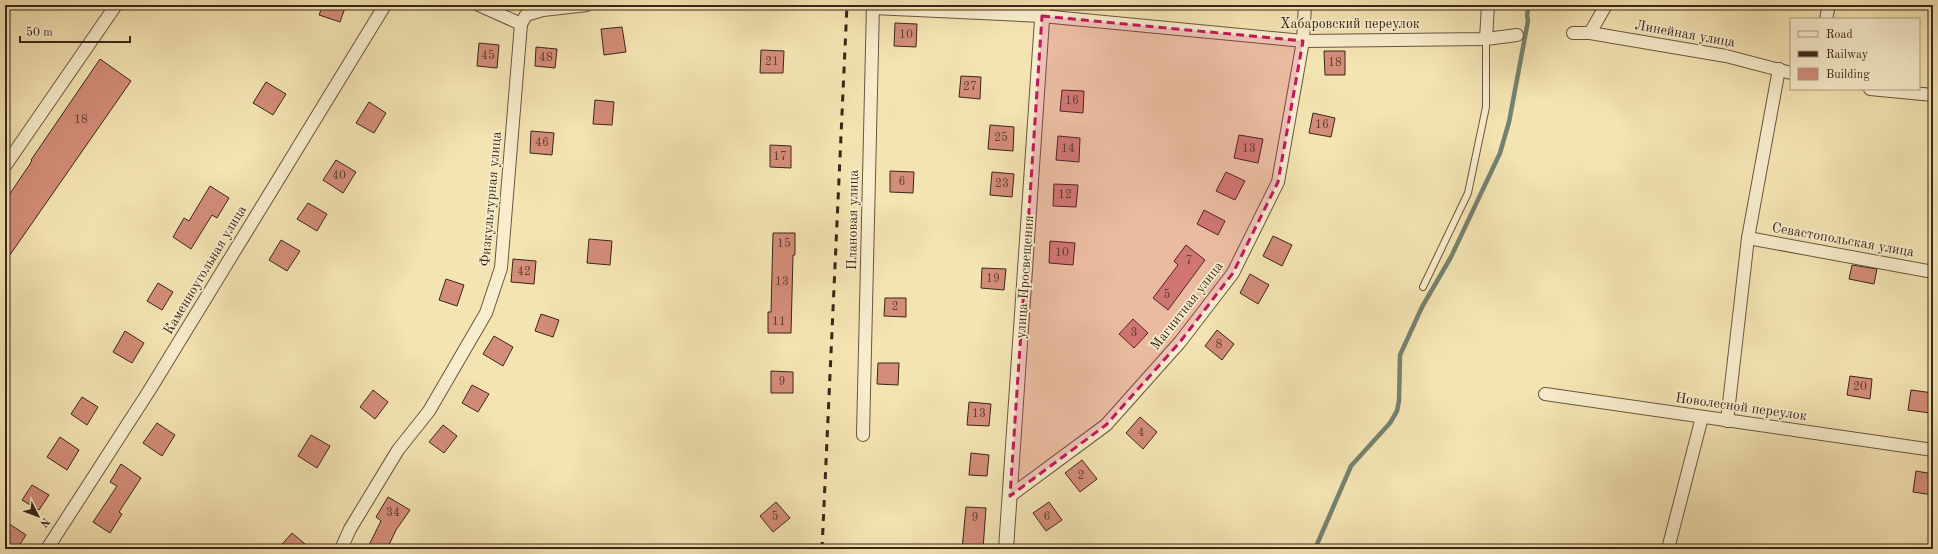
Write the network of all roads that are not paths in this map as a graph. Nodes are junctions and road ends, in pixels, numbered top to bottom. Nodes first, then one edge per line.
1 (116, 5) edge
2 (386, 5) edge
3 (479, 5) edge
4 (587, 5) edge
5 (1305, 5) edge
6 (1488, 5) edge
7 (1606, 5) edge
8 (1830, 5) edge
9 (873, 7) edge
10 (1043, 11) edge
11 (1826, 18) edge
12 (521, 24) junction
13 (1573, 33) dead end
14 (1590, 33) junction
15 (1517, 35) dead end
16 (1486, 39) junction
17 (1303, 41) junction
18 (1779, 69) junction
19 (1790, 72) edge
20 (1880, 90) edge
21 (1933, 95) edge
22 (5, 166) edge
23 (1748, 238) junction
24 (1933, 272) edge
25 (1423, 287) dead end
26 (1545, 394) dead end
27 (1702, 417) junction
28 (1727, 421) junction
29 (863, 435) dead end
30 (1933, 450) edge
31 (1010, 496) junction
32 (47, 549) edge
33 (341, 549) edge
34 (1006, 549) edge
35 (1668, 549) edge

1 - 22 street
2 - 32 street, Каменноугольная улица
3 - 12 street
4 - 12 street
5 - 17 street, Магнитная улица
6 - 16 street
7 - 14 street
8 - 11 street
9 - 10 street, Хабаровский переулок
9 - 29 street, Плановая улица
10 - 17 street, Хабаровский переулок
10 - 31 street, улица Просвещения
12 - 33 street, Физкультурная улица
13 - 14 street, Линейная улица
14 - 18 street, Линейная улица
15 - 16 street, Хабаровский переулок
16 - 17 street, Хабаровский переулок
16 - 25 lane
17 - 31 street, Магнитная улица
18 - 19 street, Линейная улица
18 - 23 street
20 - 21 street
23 - 24 street, Севастопольская улица
23 - 28 street
26 - 27 street, Новолесной переулок
27 - 28 street, Новолесной переулок
27 - 35 street
28 - 30 street, Новолесной переулок
31 - 34 street, улица Просвещения

